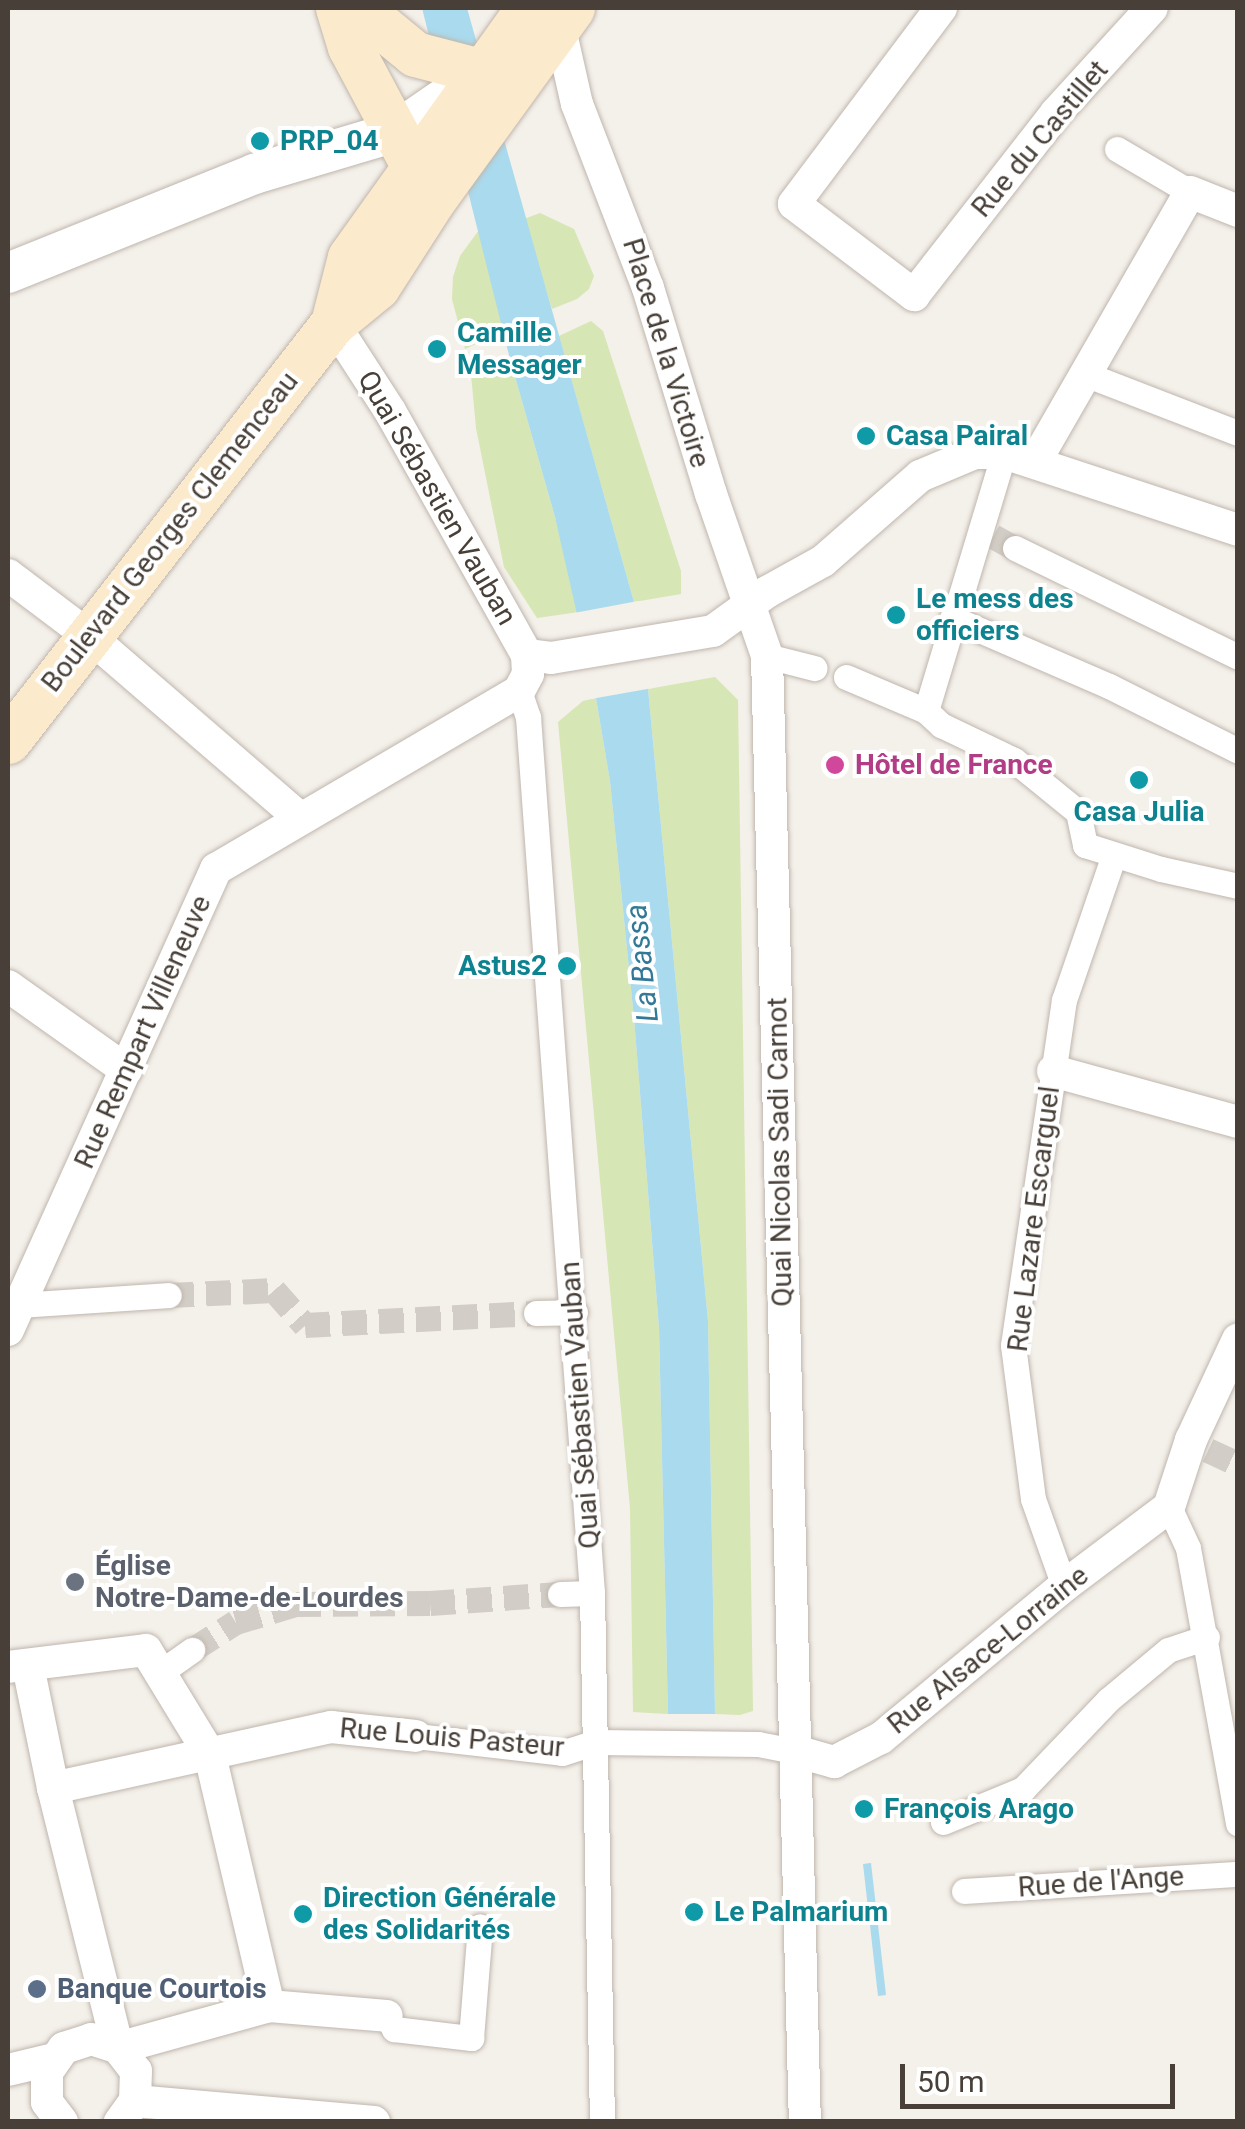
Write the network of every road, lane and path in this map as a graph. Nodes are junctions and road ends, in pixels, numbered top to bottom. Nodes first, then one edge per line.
1 (338, 8) edge
2 (358, 8) edge
3 (941, 8) edge
4 (1152, 8) edge
5 (554, 16) edge
6 (500, 77) junction
7 (577, 104) junction
8 (435, 134) junction
9 (1117, 149) dead end
10 (1190, 192) junction
11 (1238, 211) edge
12 (8, 273) edge
13 (333, 323) junction
14 (1085, 374) junction
15 (1238, 433) edge
16 (1019, 458) junction
17 (1238, 530) edge
18 (996, 538) junction
19 (8, 575) edge
20 (752, 603) junction
21 (952, 618) junction
22 (89, 636) junction
23 (767, 656) junction
24 (539, 657) junction
25 (1238, 657) edge
26 (814, 668) dead end
27 (846, 678) dead end
28 (519, 690) junction
29 (926, 711) junction
30 (8, 741) edge
31 (1238, 751) edge
32 (300, 818) junction
33 (1114, 855) junction
34 (1238, 886) edge
35 (8, 986) edge
36 (126, 1070) junction
37 (1053, 1071) junction
38 (1238, 1122) edge
39 (169, 1295) tunnel mouth
40 (536, 1312) tunnel mouth
41 (575, 1312) junction
42 (14, 1317) edge
43 (1238, 1339) edge
44 (1169, 1507) junction
45 (1064, 1586) junction
46 (592, 1593) junction
47 (560, 1594) tunnel mouth
48 (1207, 1638) junction
49 (192, 1650) tunnel mouth
50 (18, 1667) edge
51 (158, 1674) junction
52 (416, 1736) joint
53 (596, 1742) junction
54 (795, 1751) junction
55 (210, 1755) junction
56 (53, 1788) junction
57 (943, 1822) dead end
58 (1238, 1823) edge
59 (1238, 1874) edge
60 (964, 1891) dead end
61 (480, 1926) dead end
62 (269, 2006) junction
63 (387, 2016) joint
64 (118, 2048) junction
65 (54, 2059) junction
66 (8, 2070) edge
67 (128, 2111) edge
68 (62, 2122) edge
69 (374, 2122) edge
70 (602, 2122) edge
71 (805, 2122) edge

1 - 8 main road
2 - 6 main road
3 - 4 street, Rue du Castillet
5 - 6 main road, Boulevard Georges Clemenceau
5 - 7 street, Place de la Victoire
6 - 7 street
6 - 8 main road, Boulevard Georges Clemenceau
7 - 20 street, Place de la Victoire
8 - 12 street
8 - 13 main road, Boulevard Georges Clemenceau
9 - 10 street
10 - 11 street
10 - 14 street
13 - 22 main road, Boulevard Georges Clemenceau
13 - 24 street, Quai Sébastien Vauban
14 - 15 street
14 - 16 street
16 - 17 street
16 - 18 street
16 - 20 street
18 - 21 street
18 - 25 street
19 - 22 street
20 - 23 street, Quai Nicolas Sadi Carnot
20 - 24 street
21 - 29 street
21 - 31 street
22 - 30 main road, Boulevard Georges Clemenceau
22 - 32 street
23 - 26 street
23 - 54 street, Quai Nicolas Sadi Carnot
24 - 28 street
27 - 29 street
28 - 32 street, Rue Rempart Villeneuve
28 - 41 street, Quai Sébastien Vauban
29 - 33 street
32 - 36 street, Rue Rempart Villeneuve
33 - 34 street
33 - 37 street, Rue Lazare Escarguel
35 - 36 street
36 - 42 street, Rue Rempart Villeneuve
37 - 38 street
37 - 45 street, Rue Lazare Escarguel
39 - 42 street
40 - 41 street
41 - 46 street, Quai Sébastien Vauban
43 - 44 street
44 - 45 street, Rue Alsace-Lorraine
44 - 48 street
45 - 54 street, Rue Alsace-Lorraine
46 - 47 street
46 - 53 street, Quai Sébastien Vauban
48 - 57 street
48 - 58 street
49 - 51 street
50 - 51 street
50 - 56 street
51 - 55 street
52 - 53 street, Rue Louis Pasteur
52 - 55 street, Rue Louis Pasteur
53 - 54 street, Rue Louis Pasteur
53 - 70 street, Quai Sébastien Vauban
54 - 71 street, Quai Nicolas Sadi Carnot
55 - 56 street, Rue Louis Pasteur
55 - 62 street
56 - 64 street
59 - 60 street, Rue de l'Ange
61 - 63 street
62 - 63 street
62 - 64 street
64 - 65 street
64 - 67 street
65 - 66 street
65 - 68 street
67 - 69 street

